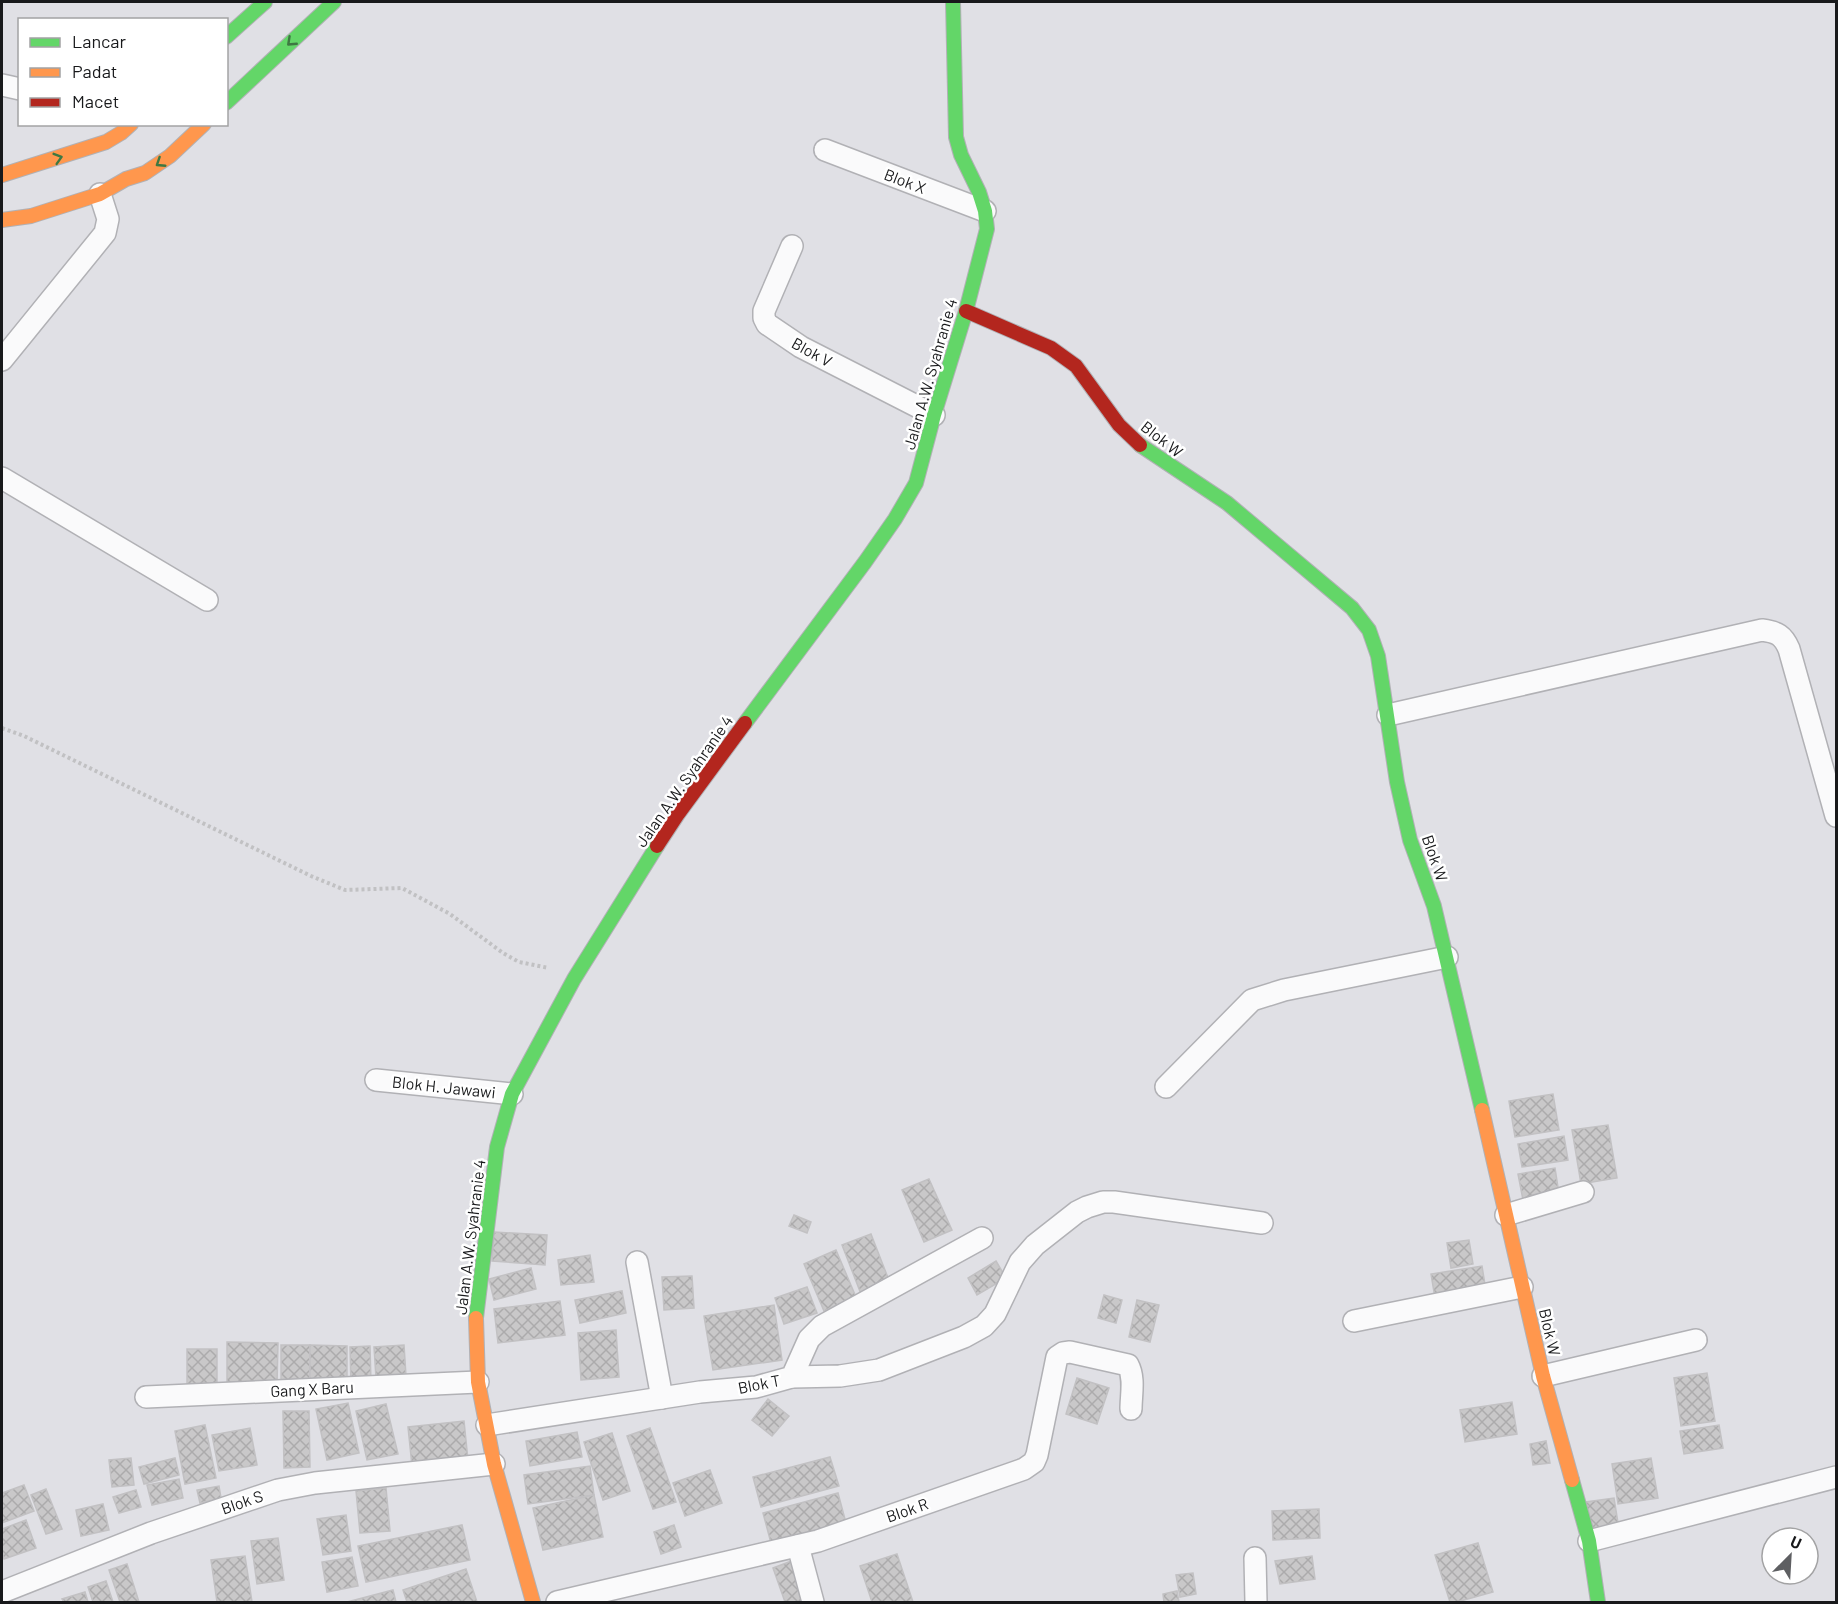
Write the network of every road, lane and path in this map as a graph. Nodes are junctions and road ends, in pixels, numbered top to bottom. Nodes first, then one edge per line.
1 (265, 2) edge
2 (334, 2) edge
3 (953, 2) edge
4 (228, 35) edge
5 (2, 85) edge
6 (18, 89) edge
7 (228, 101) edge
8 (128, 126) edge
9 (202, 126) edge
10 (825, 150) dead end
11 (2, 175) edge
12 (100, 194) junction
13 (985, 211) junction
14 (2, 220) edge
15 (792, 246) dead end
16 (966, 311) junction
17 (2, 360) edge
18 (934, 415) junction
19 (2, 478) edge
20 (207, 600) dead end
21 (1388, 715) junction
22 (2, 728) edge
23 (1836, 816) edge
24 (1447, 957) junction
25 (574, 980) junction
26 (376, 1080) dead end
27 (1166, 1088) dead end
28 (512, 1094) junction
29 (1582, 1191) dead end
30 (1506, 1215) junction
31 (1262, 1223) dead end
32 (982, 1238) dead end
33 (637, 1262) dead end
34 (1522, 1287) junction
35 (1354, 1321) dead end
36 (1696, 1340) dead end
37 (1543, 1376) junction
38 (792, 1377) junction
39 (478, 1382) junction
40 (146, 1397) dead end
41 (662, 1398) junction
42 (1131, 1409) dead end
43 (487, 1425) junction
44 (494, 1464) junction
45 (1836, 1477) edge
46 (1589, 1541) junction
47 (798, 1546) junction
48 (1255, 1558) dead end
49 (2, 1592) edge
50 (527, 1601) edge
51 (556, 1602) edge
52 (813, 1602) edge
53 (1256, 1602) edge
54 (1598, 1602) edge

1 - 4 street
2 -> 7 street
3 - 13 street, Jalan A.W. Syahranie 4
5 - 6 street
11 -> 8 street
9 -> 12 street
10 - 13 street, Blok X
12 - 14 street
12 - 17 street
13 - 16 street, Jalan A.W. Syahranie 4
15 - 18 street, Blok V
16 - 18 street, Jalan A.W. Syahranie 4
16 - 21 street, Blok W
18 - 25 street, Jalan A.W. Syahranie 4
19 - 20 street
21 - 23 street
21 - 24 street, Blok W
22 - 25 path
24 - 27 street
24 - 30 street, Blok W
25 - 28 street, Jalan A.W. Syahranie 4
26 - 28 street, Blok H. Jawawi
28 - 39 street, Jalan A.W. Syahranie 4
29 - 30 street
30 - 34 street, Blok W
31 - 38 street
32 - 38 street, Blok T
33 - 41 street
34 - 35 street
34 - 37 street, Blok W
36 - 37 street
37 - 46 street, Blok W
38 - 41 street, Blok T
39 - 40 street, Gang X Baru
39 - 43 street, Jalan A.W. Syahranie 4
41 - 43 street, Blok T
42 - 47 street, Blok R
43 - 44 street, Jalan A.W. Syahranie 4
44 - 49 street, Blok S
44 - 50 street, Jalan A.W. Syahranie 4
45 - 46 street
46 - 54 street, Blok W
47 - 51 street, Blok R
47 - 52 street
48 - 53 street

